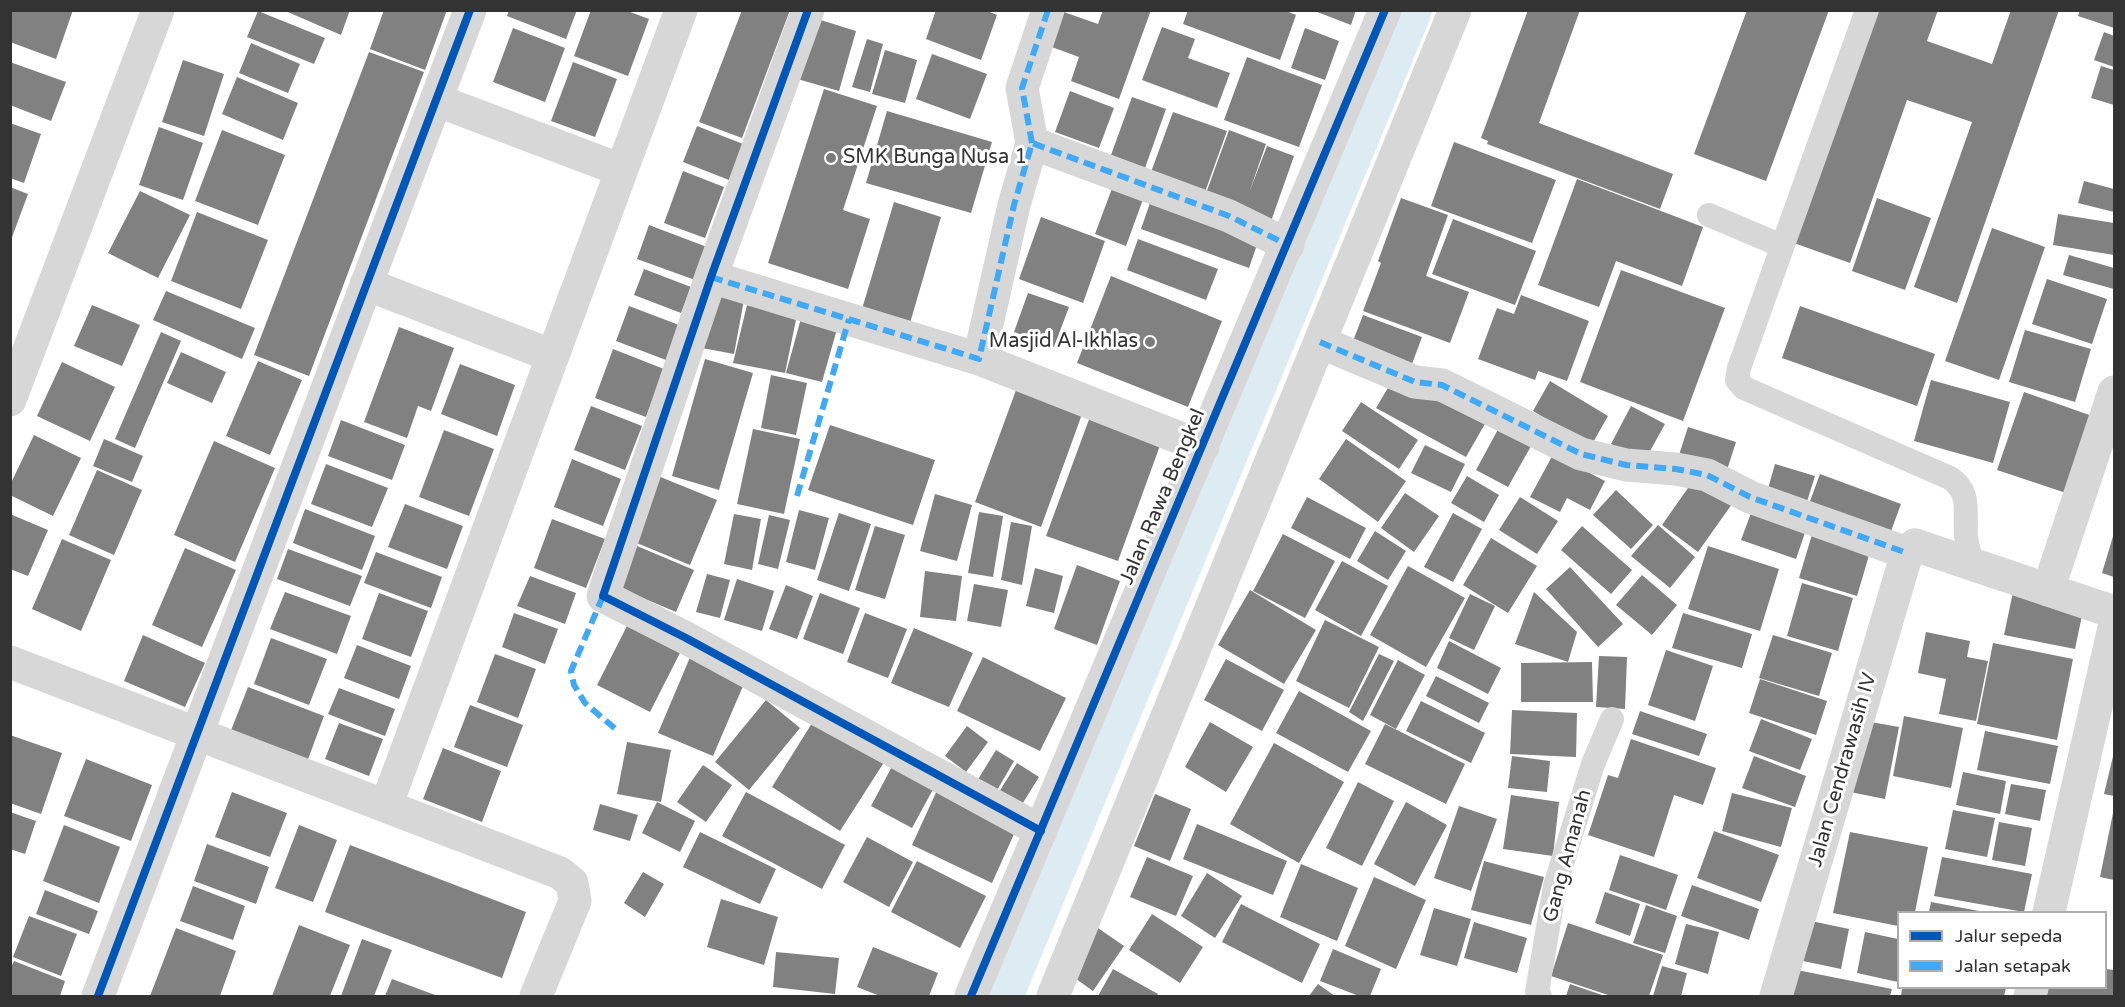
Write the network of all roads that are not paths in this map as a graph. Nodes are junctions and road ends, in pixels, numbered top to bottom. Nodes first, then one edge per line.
1 (158, 10) edge
2 (470, 10) edge
3 (681, 10) edge
4 (808, 10) edge
5 (1048, 10) edge
6 (1385, 10) edge
7 (1455, 10) edge
8 (1867, 10) edge
9 (436, 100) junction
10 (1032, 143) junction
11 (621, 171) junction
12 (1709, 215) dead end
13 (1288, 245) junction
14 (1782, 246) junction
15 (711, 278) junction
16 (366, 284) junction
17 (1320, 342) junction
18 (553, 356) junction
19 (979, 359) junction
20 (2115, 392) edge
21 (10, 400) edge
22 (1203, 447) junction
23 (1911, 549) junction
24 (1972, 565) junction
25 (2048, 590) junction
26 (2115, 612) edge
27 (2115, 628) edge
28 (10, 662) edge
29 (1612, 719) dead end
30 (197, 734) junction
31 (386, 806) junction
32 (1041, 831) junction
33 (2049, 911) edge
34 (98, 996) edge
35 (536, 996) edge
36 (972, 996) edge
37 (1053, 996) edge
38 (1540, 996) edge
39 (1776, 996) edge

1 - 21 street
2 - 9 street
3 - 11 street
4 - 15 street
5 - 10 street
6 - 13 street, Jalan Rawa Bengkel
7 - 17 street
8 - 14 lane
9 - 11 street
9 - 16 street
10 - 13 street
10 - 19 street
11 - 18 street
12 - 14 lane
13 - 22 street, Jalan Rawa Bengkel
14 - 24 lane
15 - 19 street
15 - 32 street
16 - 18 street
16 - 30 street
17 - 23 street
17 - 37 street
18 - 31 street
19 - 22 street
20 - 25 street
22 - 32 street, Jalan Rawa Bengkel
23 - 24 street
23 - 39 street, Jalan Cendrawasih IV
24 - 25 street
25 - 26 street
27 - 33 street
28 - 30 street
29 - 38 lane, Gang Amanah
30 - 31 street
30 - 34 street
31 - 35 street
32 - 36 street, Jalan Rawa Bengkel

